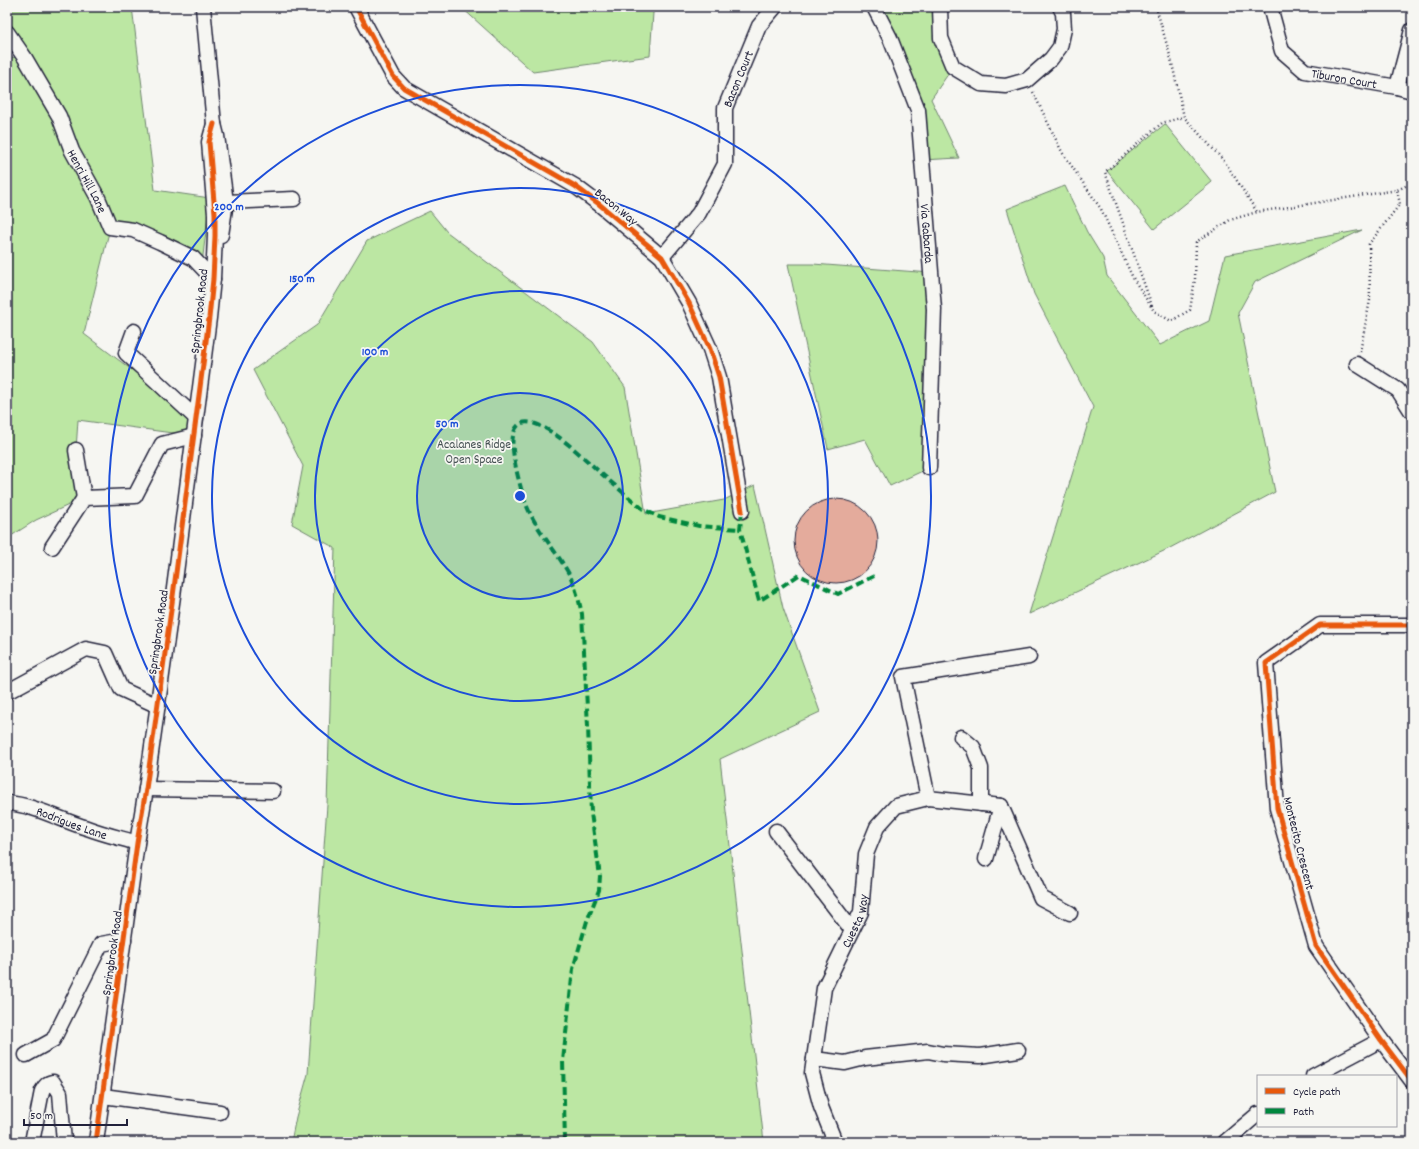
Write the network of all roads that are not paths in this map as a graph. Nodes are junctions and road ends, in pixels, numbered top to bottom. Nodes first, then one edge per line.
1 (203, 7) edge
2 (356, 7) edge
3 (775, 7) edge
4 (874, 7) edge
5 (940, 7) edge
6 (1060, 7) edge
7 (1270, 7) edge
8 (1412, 30) edge
9 (7, 32) edge
10 (1397, 87) junction
11 (1412, 91) edge
12 (214, 124) junction
13 (294, 199) dead end
14 (226, 202) junction
15 (215, 254) junction
16 (662, 256) junction
17 (213, 279) junction
18 (134, 331) dead end
19 (1357, 364) road end
20 (1412, 412) edge
21 (196, 418) junction
22 (194, 436) junction
23 (76, 450) dead end
24 (929, 468) dead end
25 (84, 498) junction
26 (742, 512) dead end
27 (52, 547) dead end
28 (1412, 625) edge
29 (1029, 658) dead end
30 (7, 692) edge
31 (158, 706) junction
32 (961, 737) dead end
33 (146, 789) junction
34 (273, 791) dead end
35 (928, 798) junction
36 (7, 803) edge
37 (981, 804) junction
38 (1001, 806) junction
39 (776, 831) dead end
40 (137, 843) junction
41 (986, 859) dead end
42 (1070, 913) dead end
43 (852, 930) junction
44 (124, 940) junction
45 (1381, 1040) junction
46 (1018, 1050) dead end
47 (26, 1055) dead end
48 (814, 1059) junction
49 (1316, 1075) edge
50 (1412, 1081) edge
51 (103, 1096) junction
52 (220, 1112) dead end
53 (1257, 1115) edge
54 (32, 1142) edge
55 (64, 1142) edge
56 (96, 1142) edge
57 (835, 1142) edge
58 (1226, 1142) edge

1 - 12 street, Springbrook Road
2 - 16 street, Bacon Way
3 - 16 street, Bacon Court
4 - 24 street, Via Gabarda
5 - 6 street
7 - 10 street, Tiburon Court
8 - 10 street
9 - 17 street, Henri Hill Lane
10 - 11 street, Tiburon Court
12 - 14 street, Springbrook Road
12 - 15 street, Springbrook Road
13 - 14 street
14 - 15 street, Springbrook Road
15 - 17 street, Springbrook Road
16 - 26 street, Bacon Way
17 - 21 street, Springbrook Road
18 - 21 street
19 - 20 street
21 - 22 street, Springbrook Road
22 - 25 street
22 - 31 street, Springbrook Road
23 - 25 street
25 - 27 street
28 - 45 street, Montecito Crescent
29 - 35 street
30 - 31 street
31 - 33 street, Springbrook Road
32 - 37 street
33 - 34 street
33 - 40 street, Springbrook Road
35 - 37 street, Cuesta Way
35 - 43 street, Cuesta Way
36 - 40 street, Rodrigues Lane
37 - 38 street, Cuesta Way
38 - 41 street
38 - 42 street
39 - 43 street
40 - 44 street, Springbrook Road
43 - 48 street, Cuesta Way
44 - 47 street
44 - 51 street, Springbrook Road
45 - 49 street
45 - 50 street, Montecito Crescent
46 - 48 street
48 - 57 street, Cuesta Way
51 - 52 street
51 - 56 street, Springbrook Road
53 - 58 street
54 - 55 street

